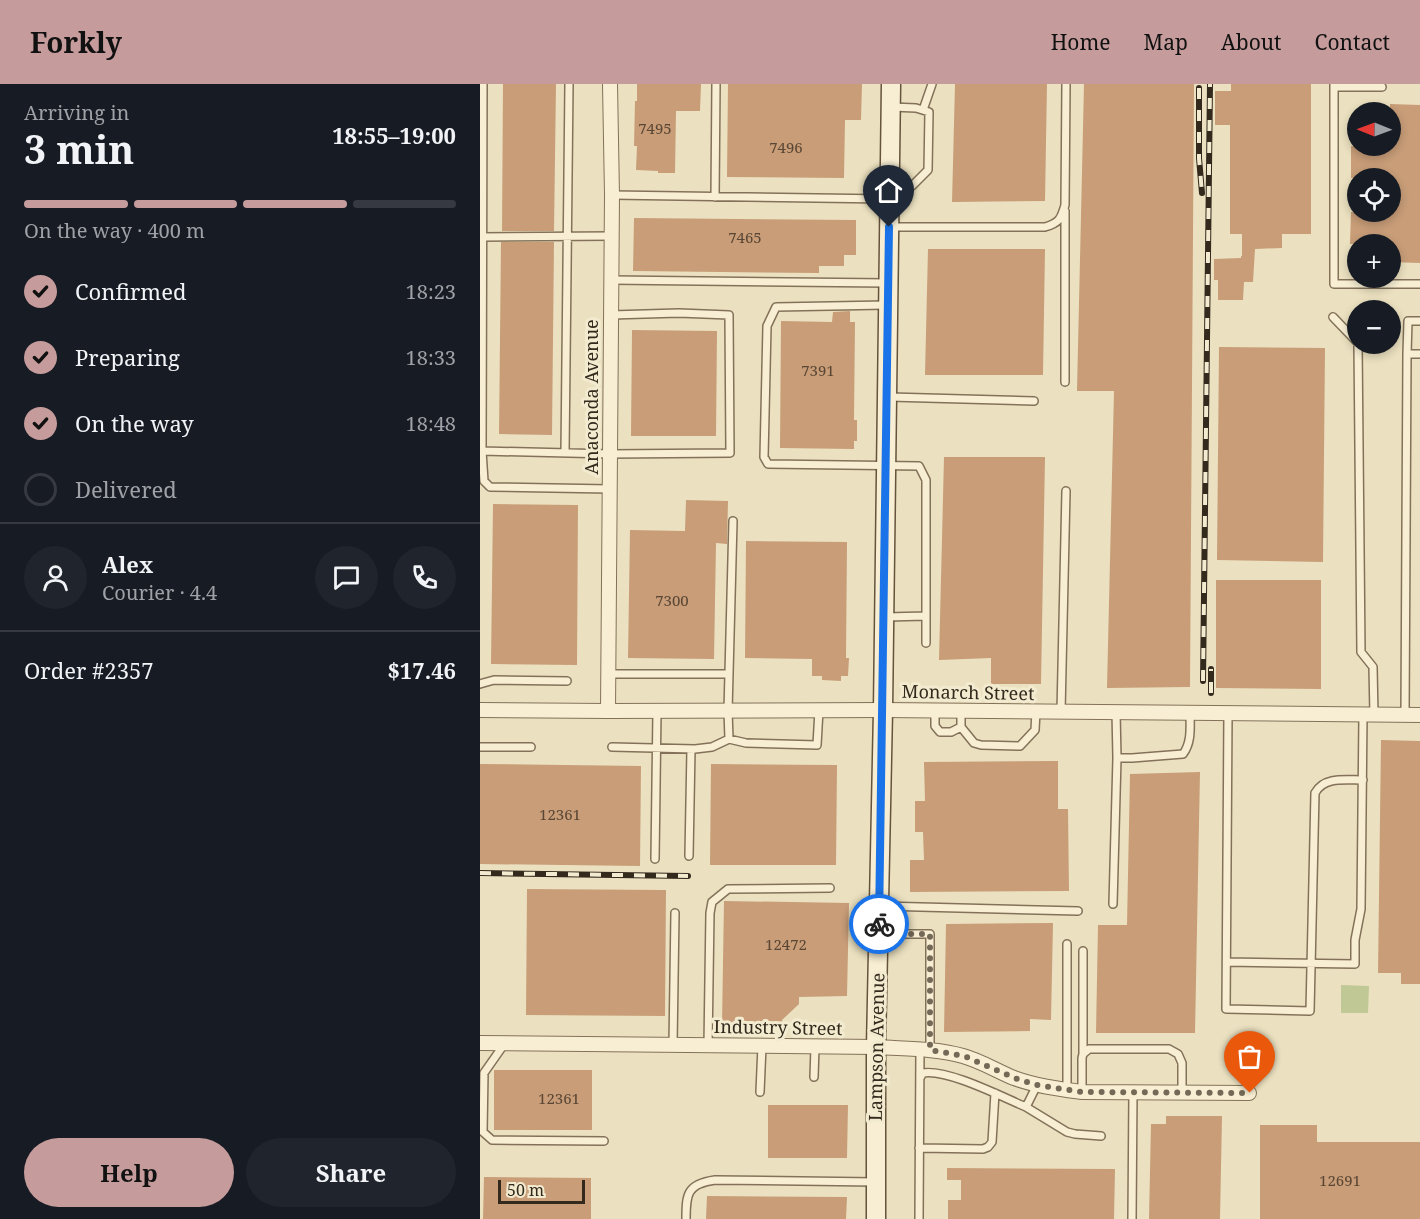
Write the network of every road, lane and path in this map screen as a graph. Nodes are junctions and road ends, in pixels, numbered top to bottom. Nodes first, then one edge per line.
1 (483, 84) edge
2 (569, 84) edge
3 (610, 84) edge
4 (716, 84) edge
5 (891, 84) edge
6 (932, 84) edge
7 (1066, 84) edge
8 (1380, 84) edge
9 (1334, 86) edge
10 (891, 106) junction
11 (923, 111) junction
12 (612, 195) junction
13 (890, 195) junction
14 (715, 197) junction
15 (1065, 205) junction
16 (889, 227) junction
17 (612, 236) junction
18 (483, 237) junction
19 (567, 237) junction
20 (611, 279) junction
21 (889, 283) junction
22 (1420, 284) edge
23 (888, 305) junction
24 (611, 315) junction
25 (1333, 317) dead end
26 (1420, 321) edge
27 (1347, 332) edge
28 (1358, 354) edge
29 (1407, 354) junction
30 (1420, 354) edge
31 (1065, 382) dead end
32 (887, 397) junction
33 (1034, 401) dead end
34 (483, 451) junction
35 (565, 453) junction
36 (610, 454) junction
37 (886, 466) junction
38 (610, 489) junction
39 (1065, 491) dead end
40 (733, 521) dead end
41 (926, 616) junction
42 (884, 617) junction
43 (926, 643) dead end
44 (608, 674) junction
45 (729, 674) junction
46 (567, 681) dead end
47 (480, 684) edge
48 (480, 710) edge
49 (819, 710) junction
50 (883, 710) junction
51 (935, 710) junction
52 (608, 711) junction
53 (657, 711) junction
54 (728, 711) junction
55 (961, 711) junction
56 (1036, 711) junction
57 (1061, 712) junction
58 (1116, 712) junction
59 (1190, 713) junction
60 (1228, 713) junction
61 (1369, 715) junction
62 (1404, 715) junction
63 (1420, 715) edge
64 (961, 727) junction
65 (729, 739) junction
66 (480, 747) edge
67 (531, 747) dead end
68 (612, 747) dead end
69 (657, 748) junction
70 (691, 749) junction
71 (1117, 758) junction
72 (1363, 780) junction
73 (689, 856) dead end
74 (655, 859) dead end
75 (830, 888) dead end
76 (1113, 904) dead end
77 (879, 906) junction
78 (1078, 910) dead end
79 (675, 913) dead end
80 (878, 934) junction
81 (1067, 944) dead end
82 (1083, 951) dead end
83 (1227, 962) junction
84 (1311, 963) junction
85 (480, 1043) edge
86 (505, 1043) junction
87 (673, 1045) junction
88 (708, 1046) junction
89 (762, 1046) junction
90 (815, 1047) junction
91 (876, 1047) junction
92 (925, 1049) junction
93 (1083, 1054) junction
94 (814, 1077) dead end
95 (920, 1078) junction
96 (1037, 1085) junction
97 (1067, 1090) junction
98 (1133, 1091) junction
99 (760, 1092) dead end
100 (1082, 1092) junction
101 (1182, 1092) junction
102 (995, 1093) junction
103 (1250, 1093) dead end
104 (1026, 1107) junction
105 (1101, 1136) dead end
106 (604, 1141) dead end
107 (919, 1148) junction
108 (876, 1182) junction
109 (686, 1219) edge
110 (876, 1219) edge
111 (919, 1219) edge
112 (1132, 1219) edge

1 - 18 lane
2 - 19 lane
3 - 12 street, Anaconda Avenue
4 - 14 lane
5 - 10 main road, Lampson Avenue
6 - 11 lane
7 - 15 lane
8 - 9 lane
9 - 22 lane
10 - 11 lane
10 - 13 main road, Lampson Avenue
11 - 13 lane
12 - 14 lane
12 - 17 street, Anaconda Avenue
13 - 14 lane
13 - 16 main road, Lampson Avenue
15 - 16 lane
15 - 31 lane
16 - 21 main road, Lampson Avenue
17 - 19 lane
17 - 20 street, Anaconda Avenue
18 - 19 lane
18 - 34 lane
19 - 35 lane
20 - 21 lane
20 - 24 street, Anaconda Avenue
21 - 23 main road, Lampson Avenue
23 - 32 main road, Lampson Avenue
23 - 37 lane
24 - 36 street, Anaconda Avenue
24 - 36 lane
25 - 27 lane
26 - 29 lane
28 - 61 lane
29 - 30 lane
29 - 62 lane
32 - 33 lane
32 - 37 main road, Lampson Avenue
34 - 35 lane
34 - 38 lane
35 - 36 lane
36 - 38 street, Anaconda Avenue
37 - 41 lane
37 - 42 main road, Lampson Avenue
38 - 44 street, Anaconda Avenue
39 - 57 lane
40 - 45 lane
41 - 42 lane
41 - 43 lane
42 - 50 main road, Lampson Avenue
44 - 45 lane
44 - 52 street, Anaconda Avenue
45 - 54 lane
46 - 47 lane
48 - 52 street, Monarch Street
49 - 50 street, Monarch Street
49 - 54 street, Monarch Street
49 - 65 lane
50 - 51 street, Monarch Street
50 - 77 main road, Lampson Avenue
51 - 55 street, Monarch Street
51 - 64 lane
52 - 53 street, Monarch Street
53 - 54 street, Monarch Street
53 - 69 lane
54 - 65 lane
55 - 56 street, Monarch Street
55 - 64 lane
56 - 57 street, Monarch Street
56 - 64 lane
57 - 58 street, Monarch Street
58 - 59 street, Monarch Street
58 - 71 lane
59 - 60 street, Monarch Street
59 - 71 lane
60 - 61 street, Monarch Street
60 - 83 lane
61 - 62 street, Monarch Street
61 - 72 lane
62 - 63 street, Monarch Street
65 - 70 lane
66 - 67 lane
68 - 69 lane
69 - 70 lane
69 - 74 lane
70 - 73 lane
71 - 76 lane
72 - 84 lane
72 - 84 lane
75 - 88 lane
77 - 78 lane
77 - 80 main road, Lampson Avenue
79 - 87 lane
80 - 91 main road, Lampson Avenue
80 - 92 lane
81 - 97 lane
82 - 93 lane
83 - 84 lane
83 - 84 lane
85 - 86 street, Industry Street
86 - 87 street, Industry Street
86 - 106 lane
87 - 88 street, Industry Street
88 - 89 street, Industry Street
89 - 90 street, Industry Street
89 - 99 lane
90 - 91 street, Industry Street
90 - 94 lane
91 - 92 street, Industry Street
91 - 108 main road, Lampson Avenue
92 - 95 lane
92 - 96 street, Industry Street
93 - 100 lane
93 - 101 lane
95 - 102 lane
95 - 107 lane
96 - 97 street, Industry Street
96 - 104 lane
97 - 100 street, Industry Street
98 - 100 street, Industry Street
98 - 101 street, Industry Street
98 - 112 lane
101 - 103 street, Industry Street
102 - 104 lane
102 - 107 lane
104 - 105 lane
107 - 111 lane
108 - 109 lane
108 - 110 main road, Lampson Avenue

